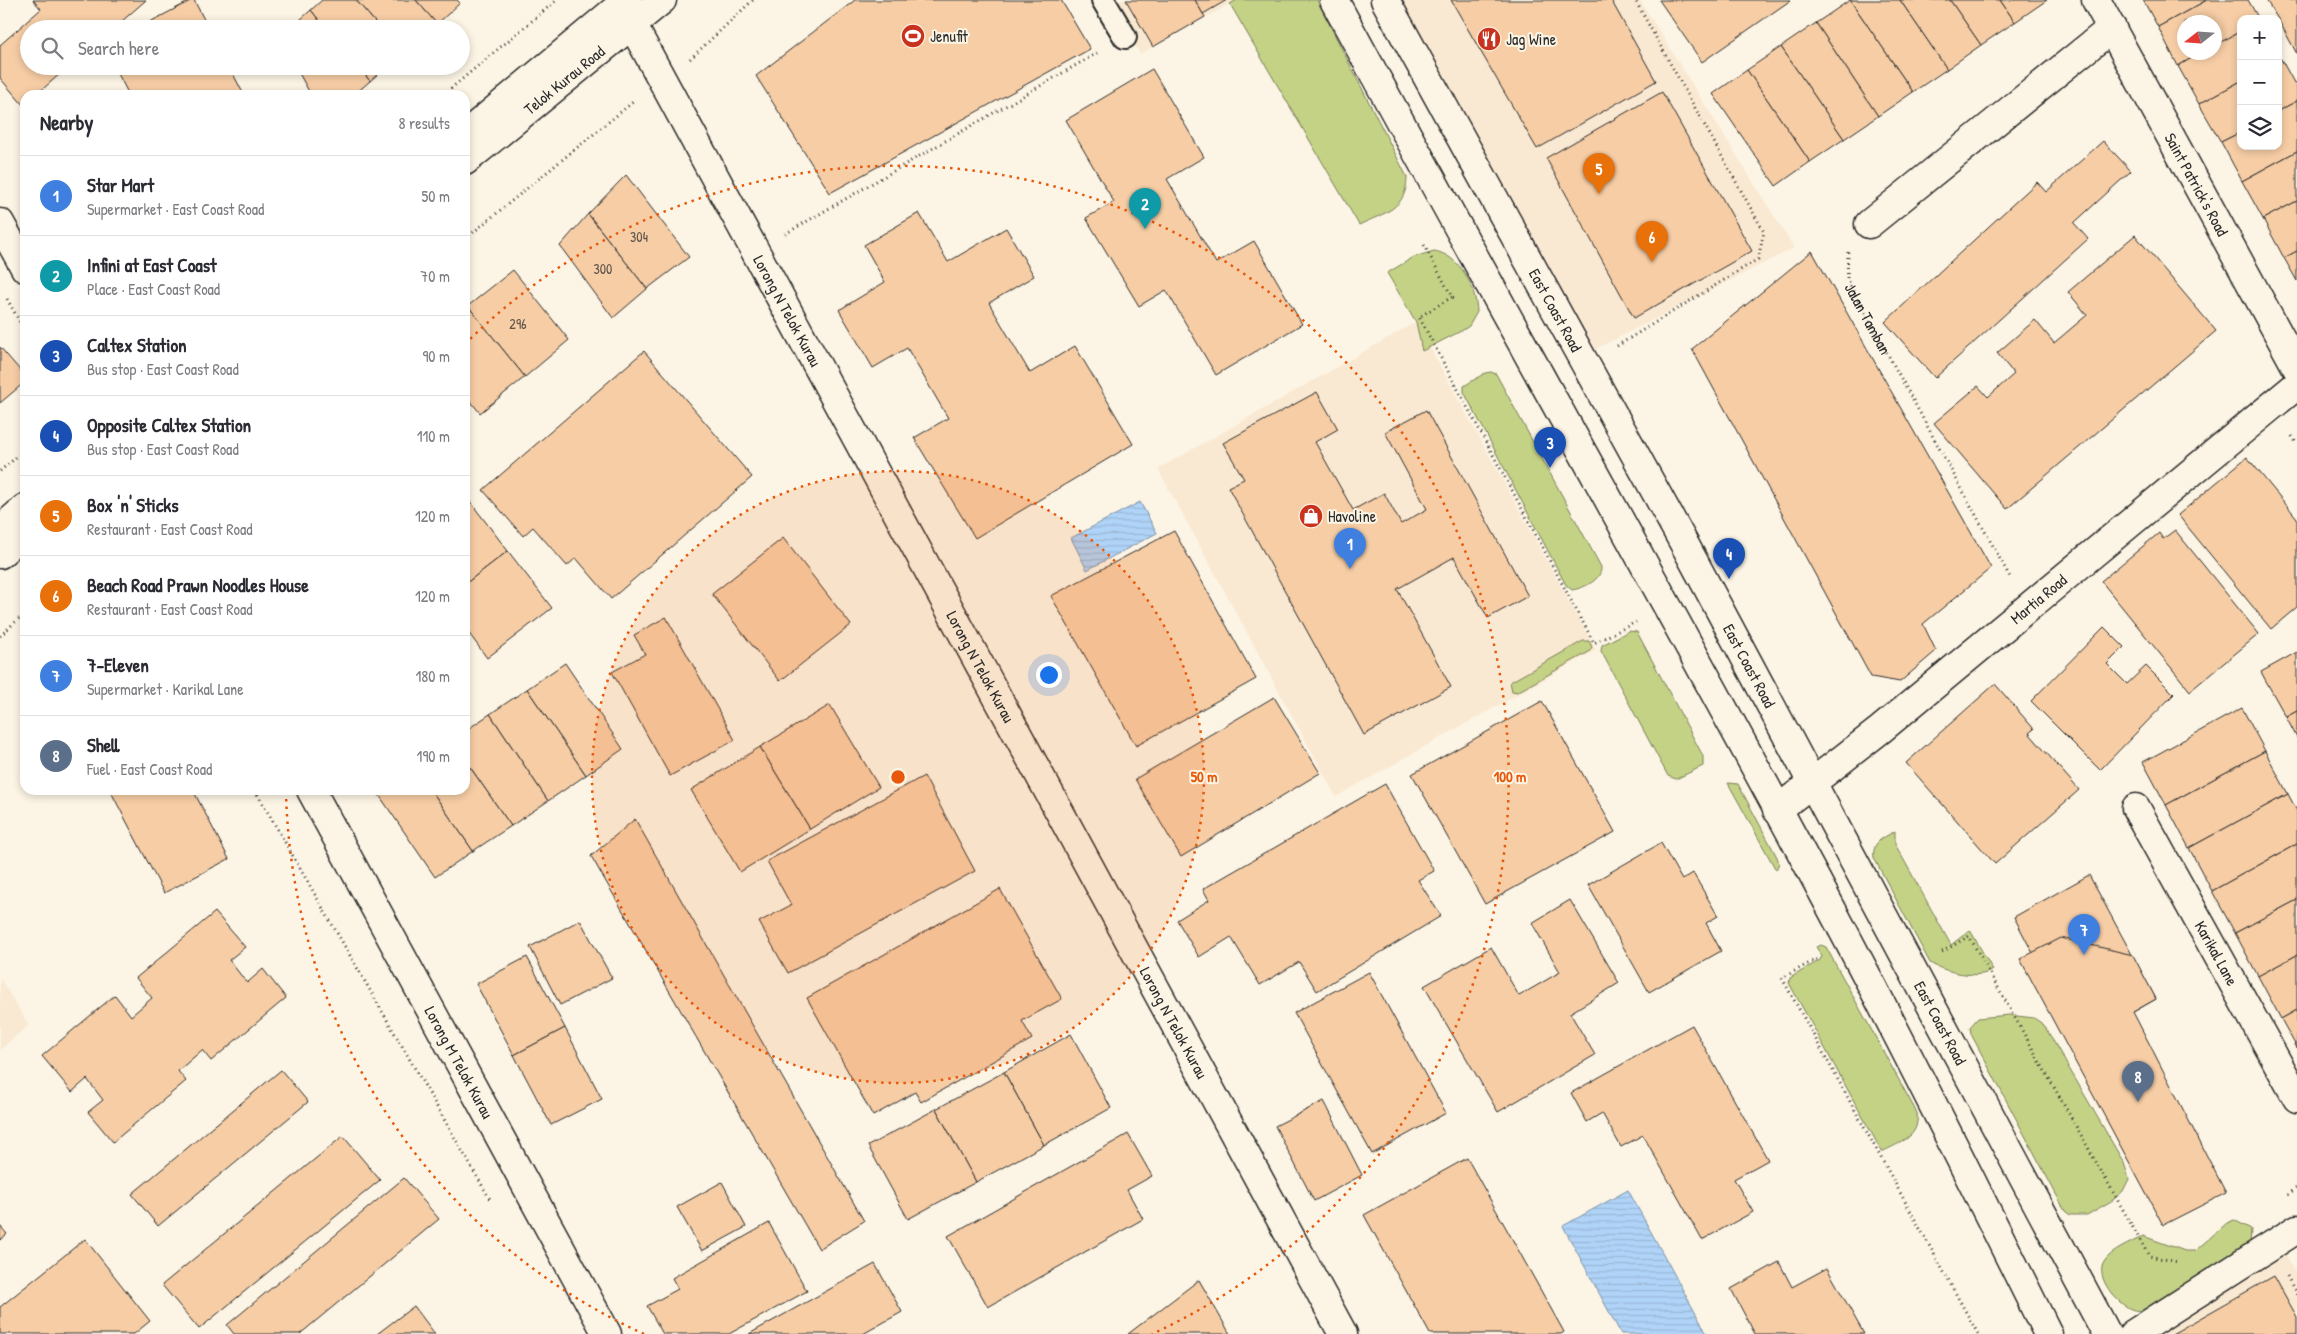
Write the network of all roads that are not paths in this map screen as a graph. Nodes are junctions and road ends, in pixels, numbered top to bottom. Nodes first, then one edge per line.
1 (662, 0) edge
2 (1104, 0) edge
3 (1334, 0) edge
4 (1385, 0) edge
5 (2096, 0) edge
6 (625, 7) edge
7 (2112, 28) junction
8 (1125, 37) road end
9 (470, 130) edge
10 (470, 156) edge
11 (0, 223) edge
12 (1869, 224) road end
13 (20, 259) edge
14 (2297, 368) edge
15 (2297, 385) edge
16 (20, 512) edge
17 (0, 530) edge
18 (20, 536) edge
19 (0, 554) edge
20 (1811, 784) junction
21 (314, 795) edge
22 (2136, 808) dead end
23 (1778, 810) junction
24 (2297, 1098) edge
25 (2297, 1230) edge
26 (607, 1334) edge
27 (1343, 1334) edge
28 (2048, 1334) edge
29 (2107, 1334) edge
30 (2133, 1334) edge

1 - 6 street, Telok Kurau Road
2 - 8 lane
3 - 23 street
4 - 20 street, East Coast Road
5 - 7 street, Saint Patrick's Road
6 - 9 street, Telok Kurau Road
6 - 10 street, Telok Kurau Road
6 - 27 street, Lorong N Telok Kurau
7 - 12 street
7 - 14 street, Saint Patrick's Road
11 - 13 street
15 - 20 street, Martia Road
16 - 17 street
18 - 19 street
20 - 23 street, Martia Road
20 - 29 street, East Coast Road
21 - 26 street, Lorong M Telok Kurau
22 - 24 street, Karikal Lane
23 - 28 street
25 - 30 street

